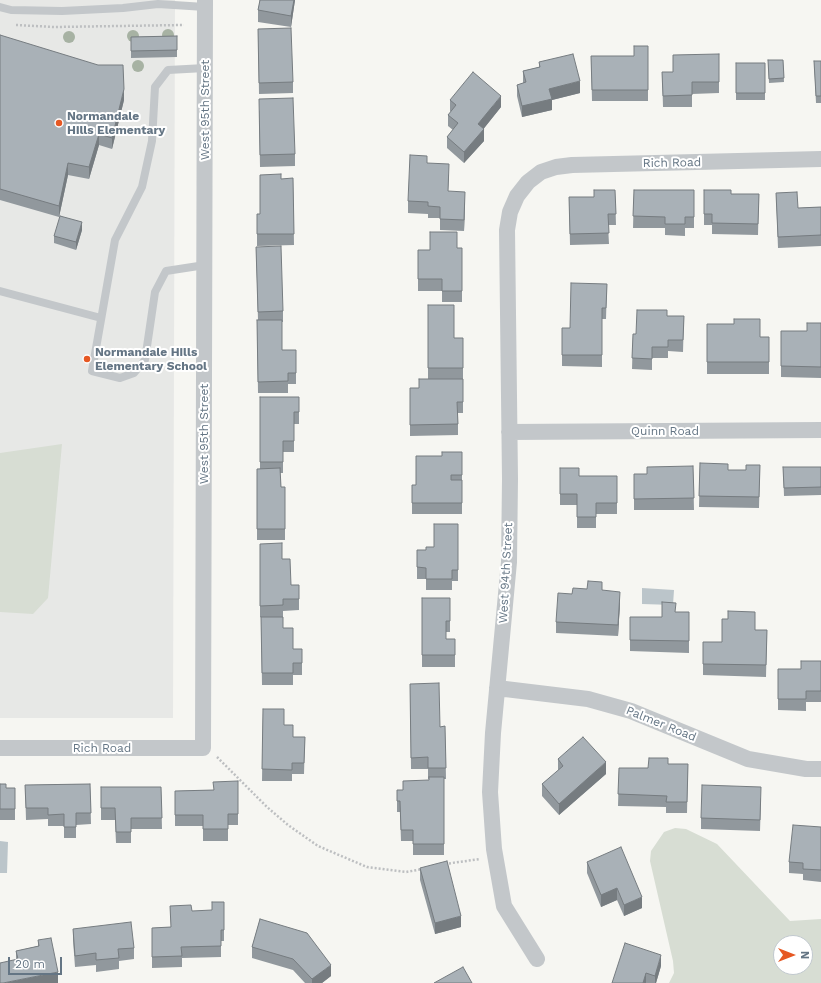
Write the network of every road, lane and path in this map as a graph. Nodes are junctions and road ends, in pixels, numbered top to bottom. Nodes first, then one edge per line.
1 (158, 2) edge
2 (205, 4) edge
3 (0, 7) edge
4 (12, 24) dead end
5 (184, 25) dead end
6 (205, 68) junction
7 (821, 159) edge
8 (528, 182) joint
9 (205, 265) junction
10 (0, 291) edge
11 (101, 318) junction
12 (821, 430) edge
13 (509, 432) junction
14 (497, 688) junction
15 (204, 746) junction
16 (0, 748) edge
17 (821, 769) edge
18 (496, 857) junction
19 (442, 865) edge
20 (428, 868) edge
21 (537, 958) dead end

1 - 2 lane
1 - 3 lane
2 - 6 street, West 95th Street
4 - 5 path
6 - 9 street, West 95th Street
6 - 11 lane
7 - 8 street, Rich Road
8 - 13 street, West 94th Street
9 - 11 lane
9 - 15 street, West 95th Street
10 - 11 lane
12 - 13 street, Quinn Road
13 - 14 street, West 94th Street
14 - 17 street, Palmer Road
14 - 18 street, West 94th Street
15 - 16 street, Rich Road
15 - 20 path
18 - 19 path
18 - 21 street, West 94th Street

